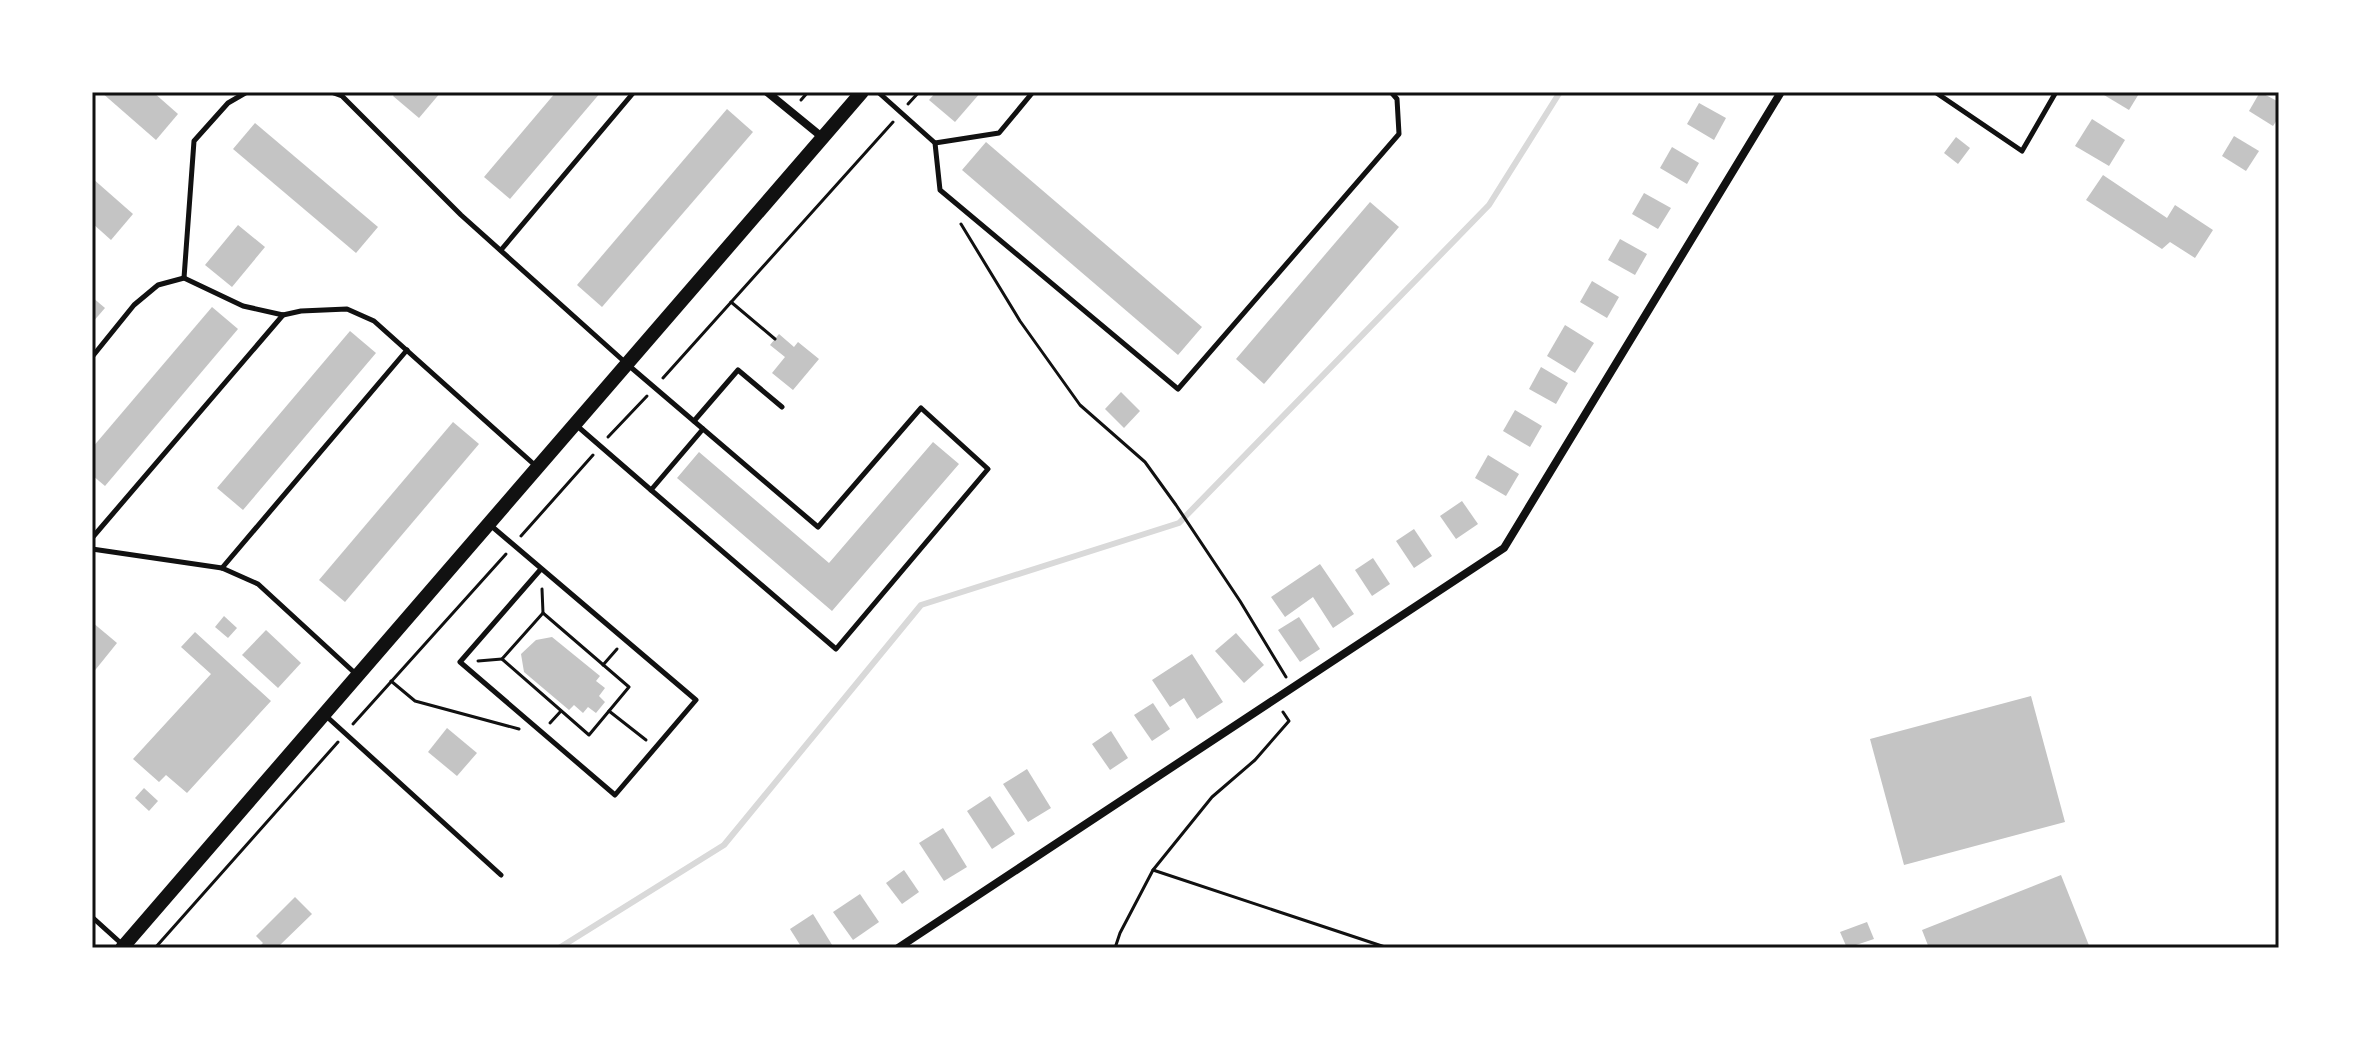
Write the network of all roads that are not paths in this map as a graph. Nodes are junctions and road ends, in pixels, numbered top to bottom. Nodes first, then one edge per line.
1 (247, 92) edge
2 (331, 92) edge
3 (634, 92) edge
4 (767, 92) edge
5 (862, 92) edge
6 (878, 92) edge
7 (1033, 92) edge
8 (1391, 92) edge
9 (1781, 92) edge
10 (1935, 92) edge
11 (2056, 92) edge
12 (344, 94) edge
13 (822, 137) junction
14 (935, 143) junction
15 (501, 250) junction
16 (184, 278) junction
17 (283, 315) junction
18 (407, 350) junction
19 (92, 357) edge
20 (627, 364) junction
21 (782, 407) dead end
22 (694, 421) junction
23 (575, 424) junction
24 (703, 429) junction
25 (537, 468) junction
26 (651, 490) junction
27 (489, 523) junction
28 (92, 538) edge
29 (92, 549) edge
30 (222, 568) junction
31 (541, 569) junction
32 (358, 675) junction
33 (324, 714) junction
34 (501, 875) dead end
35 (92, 917) edge
36 (123, 947) edge
37 (898, 948) edge

1 - 16 lane
2 - 12 lane
3 - 15 lane
4 - 13 street
5 - 13 street
6 - 14 lane
7 - 14 lane
8 - 14 lane
9 - 37 street
10 - 11 lane
12 - 15 lane
13 - 20 street
15 - 20 lane
16 - 17 lane
16 - 19 lane
17 - 18 lane
17 - 28 lane
18 - 25 lane
18 - 30 lane
20 - 22 lane
20 - 23 street
21 - 22 lane
22 - 24 lane
23 - 25 street
23 - 26 lane
24 - 26 lane
24 - 26 lane
25 - 27 street
27 - 31 lane
27 - 32 street
29 - 30 lane
30 - 32 lane
31 - 31 lane
32 - 33 street
33 - 34 lane
33 - 36 street
35 - 36 lane

